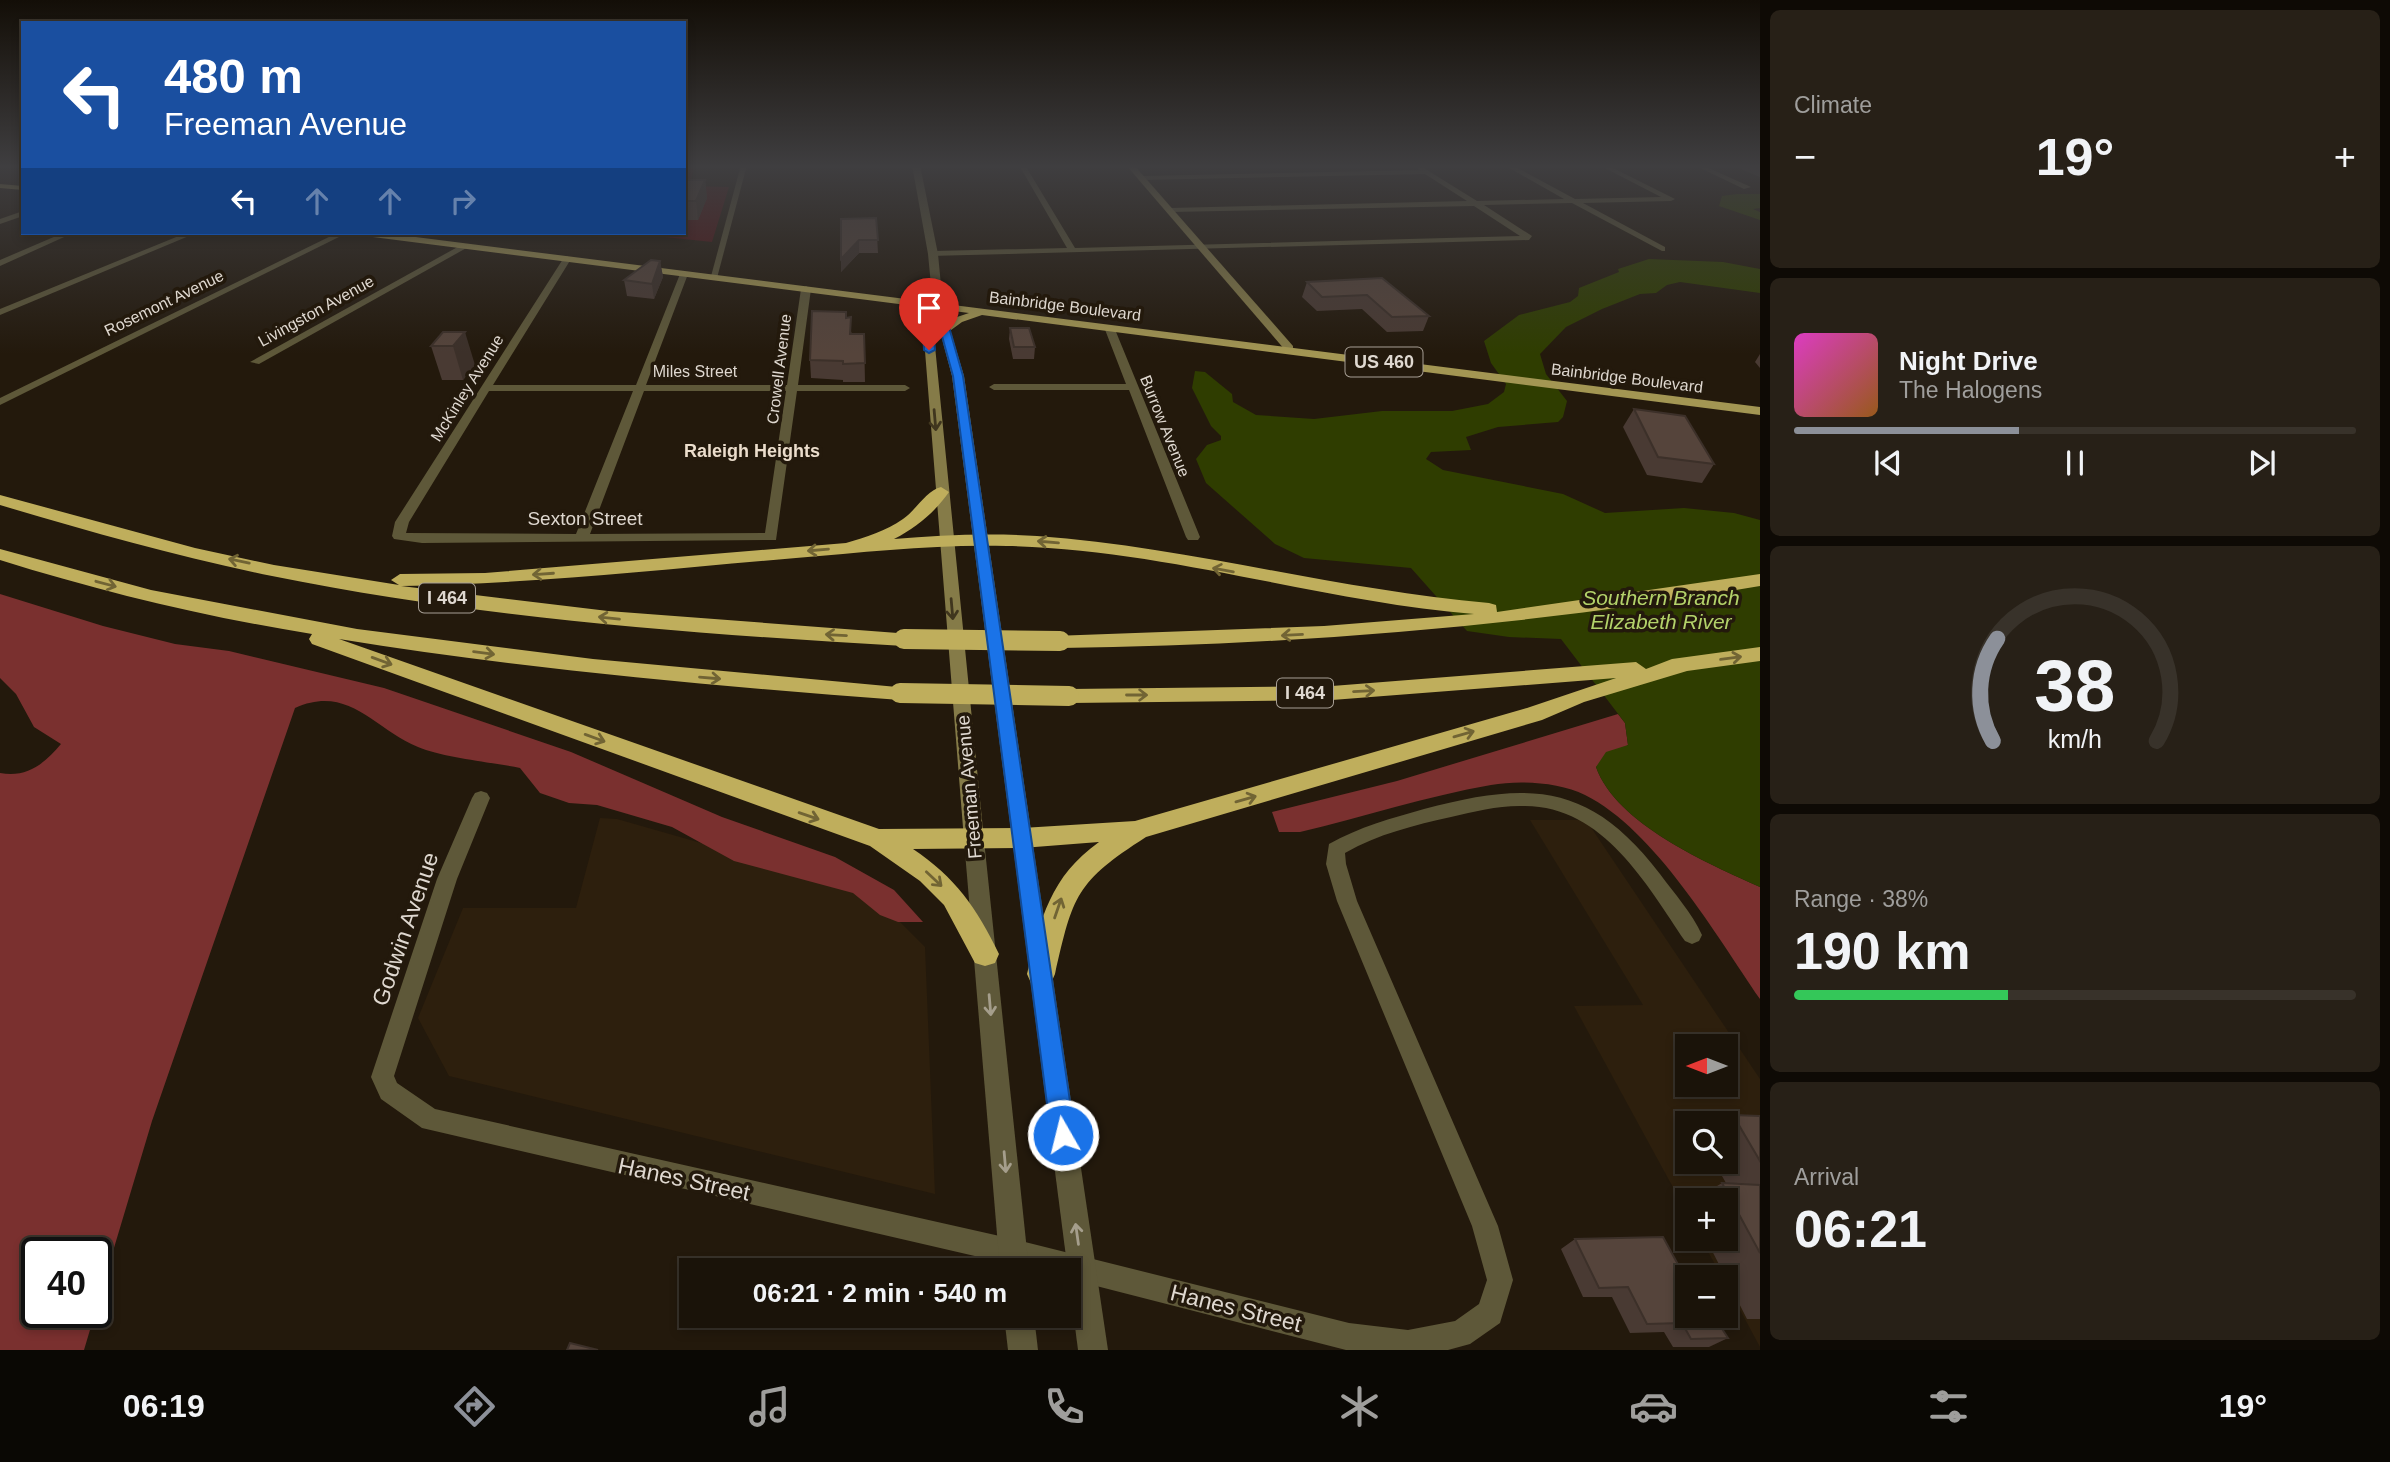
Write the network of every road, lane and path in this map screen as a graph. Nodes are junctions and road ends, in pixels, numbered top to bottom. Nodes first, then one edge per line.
1 (727, 228) edge
2 (928, 228) edge
3 (1059, 228) edge
4 (1186, 228) edge
5 (1513, 228) edge
6 (1624, 228) edge
7 (64, 235) edge
8 (187, 235) edge
9 (339, 235) edge
10 (381, 235) edge
11 (1529, 238) joint
12 (466, 246) junction
13 (1202, 247) junction
14 (1662, 249) dead end
15 (1072, 250) junction
16 (933, 254) junction
17 (567, 259) junction
18 (0, 263) edge
19 (684, 274) junction
20 (713, 278) junction
21 (806, 289) junction
22 (938, 306) junction
23 (0, 312) edge
24 (993, 313) junction
25 (1109, 327) junction
26 (947, 330) junction
27 (1289, 348) junction
28 (255, 362) dead end
29 (794, 386) junction
30 (638, 387) junction
31 (994, 387) dead end
32 (1131, 387) junction
33 (485, 388) junction
34 (905, 388) dead end
35 (0, 402) edge
36 (1760, 411) edge
37 (941, 492) junction
38 (0, 500) edge
39 (399, 536) joint
40 (582, 537) junction
41 (771, 537) joint
42 (1193, 537) dead end
43 (980, 539) junction
44 (946, 541) junction
45 (846, 548) junction
46 (0, 554) edge
47 (285, 572) junction
48 (1760, 580) edge
49 (1544, 612) junction
50 (271, 622) junction
51 (1760, 654) edge
52 (1686, 664) junction
53 (481, 798) dead end
54 (1138, 830) junction
55 (1022, 838) junction
56 (879, 839) junction
57 (974, 840) junction
58 (1692, 936) dead end
59 (985, 954) junction
60 (1041, 974) junction
61 (382, 1077) joint
62 (1001, 1258) edge
63 (1014, 1258) edge
64 (1082, 1269) junction
65 (1021, 1328) edge
66 (1023, 1350) edge
67 (1093, 1350) edge

1 - 20 street
2 - 16 street, Freeman Avenue
3 - 15 street
4 - 13 main road
5 - 11 street
6 - 14 street
7 - 18 street
8 - 23 street
9 - 35 street, Rosemont Avenue
10 - 12 main road, Bainbridge Boulevard / US 460
11 - 13 street
12 - 17 main road, Bainbridge Boulevard / US 460
12 - 28 street, Livingston Avenue
13 - 15 street
13 - 27 main road
15 - 16 street
16 - 22 street, Freeman Avenue
17 - 19 main road, Bainbridge Boulevard / US 460
17 - 33 street, McKinley Avenue
19 - 20 main road, Bainbridge Boulevard / US 460
19 - 30 street
20 - 21 main road, Bainbridge Boulevard / US 460
21 - 22 main road, Bainbridge Boulevard / US 460
21 - 29 street, Crowell Avenue
22 - 24 main road, Bainbridge Boulevard / US 460
22 - 26 main road, Freeman Avenue
22 -> 37 main road, Freeman Avenue
24 - 25 main road, Bainbridge Boulevard / US 460
24 - 26 main road
25 - 27 main road, Bainbridge Boulevard / US 460
25 - 32 street, Burrow Avenue
26 - 43 main road, Freeman Avenue
27 - 36 main road, Bainbridge Boulevard / US 460
29 - 30 street, Miles Street
29 - 34 street, Miles Street
29 - 41 street, Crowell Avenue
30 - 33 street, Miles Street
30 - 40 street
31 - 32 street
32 - 42 street, Burrow Avenue
33 - 39 street, McKinley Avenue
37 - 44 main road, Freeman Avenue
37 - 45 highway
47 -> 38 highway, I 464
39 - 40 street, Sexton Street
40 - 41 street, Sexton Street
43 - 44 highway
49 -> 43 highway
43 - 55 main road, Freeman Avenue
44 - 45 highway
44 -> 57 main road, Freeman Avenue
45 -> 47 highway
46 -> 50 highway, I 464
49 -> 47 highway, I 464, bridge
48 - 49 highway, I 464
50 -> 52 highway, I 464, bridge
50 -> 56 highway
52 -> 51 highway, I 464
54 -> 52 highway
53 - 61 street, Godwin Avenue
54 - 55 highway
60 -> 54 highway
55 - 57 highway
55 - 60 street, Freeman Avenue
56 - 57 highway
56 -> 59 highway
57 - 59 street, Freeman Avenue
58 - 64 street, Hanes Street
59 -> 63 street, Freeman Avenue
64 -> 60 street, Freeman Avenue
61 - 62 street, Hanes Street
64 - 67 street, Freeman Avenue
65 - 66 street

